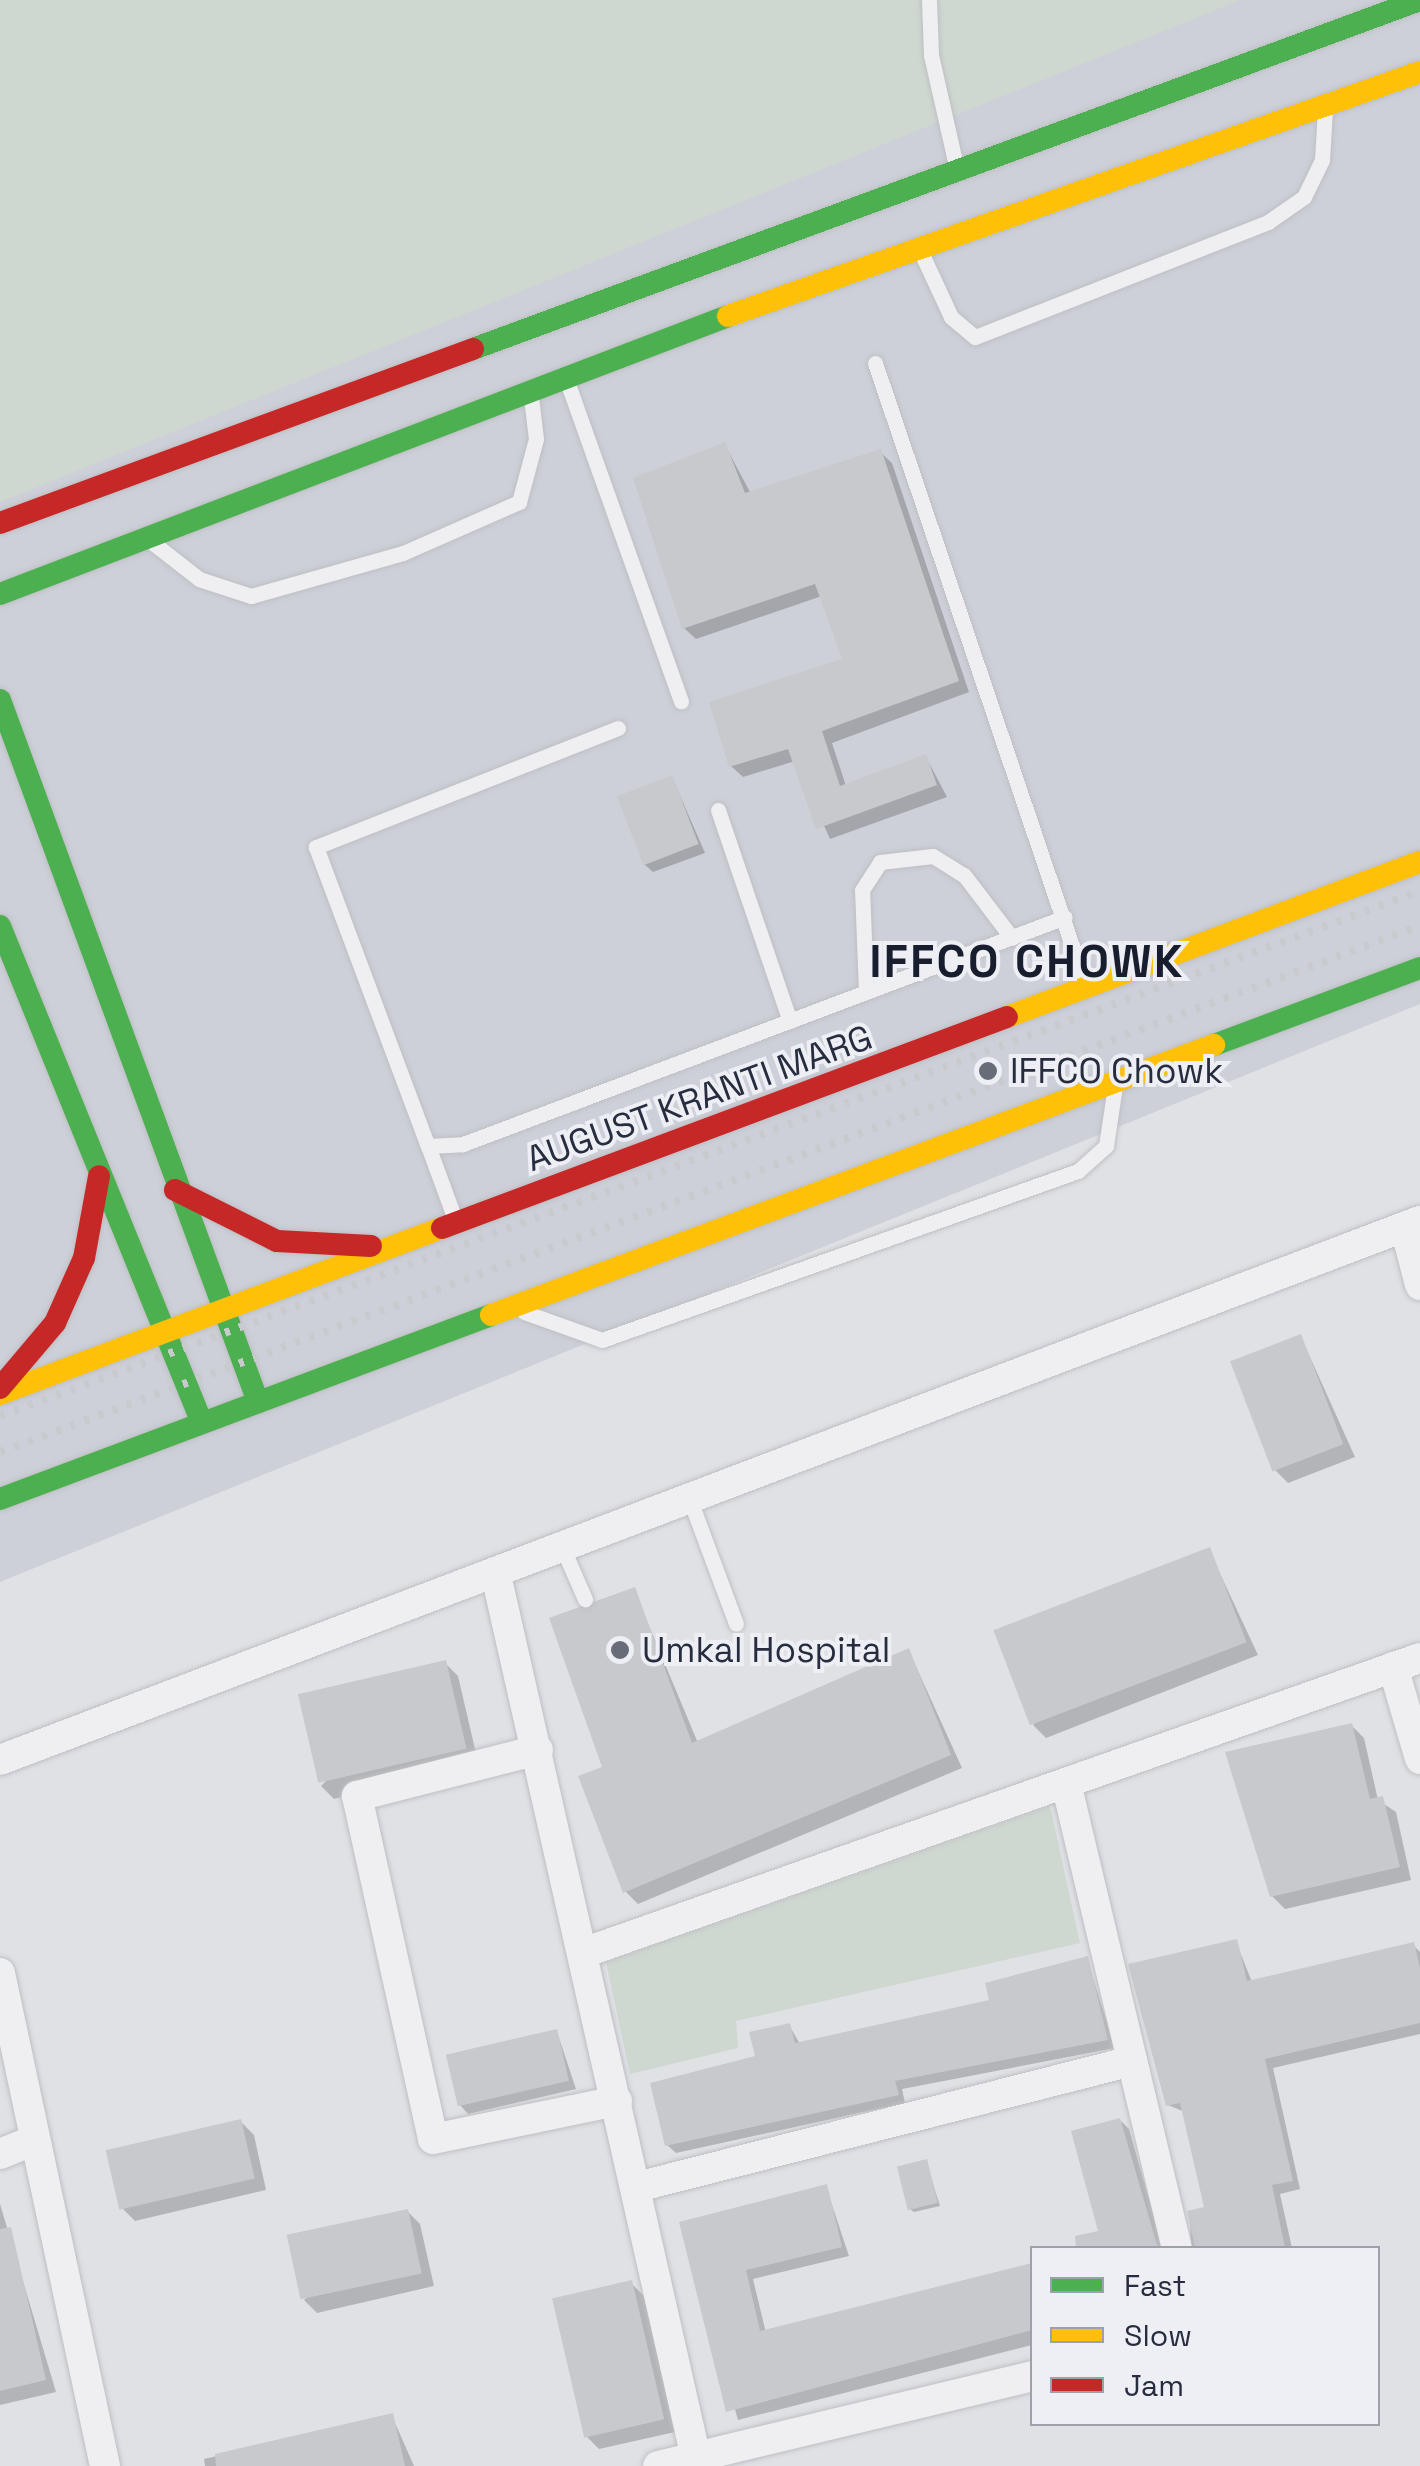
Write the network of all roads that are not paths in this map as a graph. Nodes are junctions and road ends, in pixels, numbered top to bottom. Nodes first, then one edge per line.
1 (929, 0) edge
2 (1420, 0) edge
3 (1420, 72) edge
4 (1325, 106) junction
5 (956, 170) junction
6 (918, 246) junction
7 (875, 363) dead end
8 (568, 384) junction
9 (531, 397) junction
10 (0, 523) edge
11 (146, 537) junction
12 (0, 594) edge
13 (0, 700) edge
14 (682, 702) dead end
15 (618, 728) dead end
16 (718, 810) dead end
17 (1420, 862) edge
18 (1065, 918) junction
19 (0, 926) edge
20 (1012, 938) junction
21 (1420, 968) edge
22 (866, 992) junction
23 (1087, 992) junction
24 (790, 1021) junction
25 (1115, 1082) junction
26 (428, 1146) junction
27 (99, 1176) junction
28 (176, 1190) junction
29 (1413, 1224) edge
30 (457, 1225) junction
31 (413, 1242) junction
32 (1420, 1285) edge
33 (512, 1308) junction
34 (226, 1311) junction
35 (166, 1332) junction
36 (0, 1391) edge
37 (258, 1402) junction
38 (202, 1423) junction
39 (0, 1499) edge
40 (690, 1500) junction
41 (563, 1550) junction
42 (496, 1575) junction
43 (584, 1599) dead end
44 (736, 1624) dead end
45 (1407, 1662) edge
46 (538, 1750) junction
47 (1420, 1758) edge
48 (0, 1760) edge
49 (1066, 1782) junction
50 (586, 1952) junction
51 (0, 1973) edge
52 (1132, 2061) junction
53 (618, 2101) junction
54 (36, 2140) junction
55 (0, 2154) edge
56 (636, 2187) junction
57 (1177, 2246) edge
58 (1030, 2376) edge
59 (695, 2454) junction
60 (106, 2466) edge
61 (658, 2466) edge

1 - 5 lane
2 - 5 street
3 - 4 street
4 - 6 street
4 - 6 lane
5 - 10 street
6 - 8 street
7 - 18 lane
8 - 9 street
8 - 14 lane
9 - 11 street
9 - 11 lane
11 - 12 street
13 - 28 street
15 - 26 lane
16 - 24 lane
17 - 23 street, AUGUST KRANTI MARG
18 - 20 lane
18 - 23 lane
19 - 27 street
20 - 22 lane
20 - 22 lane
21 - 25 street
22 - 24 lane
23 - 30 street, AUGUST KRANTI MARG
24 - 26 lane
25 - 33 street
25 - 33 lane
26 - 30 lane
27 - 35 street
27 - 36 street
28 - 31 street
28 - 34 street
29 - 32 street
29 - 40 street
30 - 31 street, AUGUST KRANTI MARG
31 - 34 street, AUGUST KRANTI MARG
33 - 37 street
34 - 35 street, AUGUST KRANTI MARG
34 - 37 street
35 - 36 street, AUGUST KRANTI MARG
35 - 38 street
37 - 38 street
38 - 39 street
40 - 41 street
40 - 44 lane
41 - 42 street
41 - 43 lane
42 - 46 street
42 - 48 street
45 - 47 street
45 - 49 street
46 - 50 street
46 - 53 street
49 - 50 street
49 - 52 street
50 - 53 street
51 - 54 street
52 - 56 street
52 - 57 street
53 - 56 street
54 - 55 street
54 - 60 street
56 - 59 street
58 - 59 street
59 - 61 street

